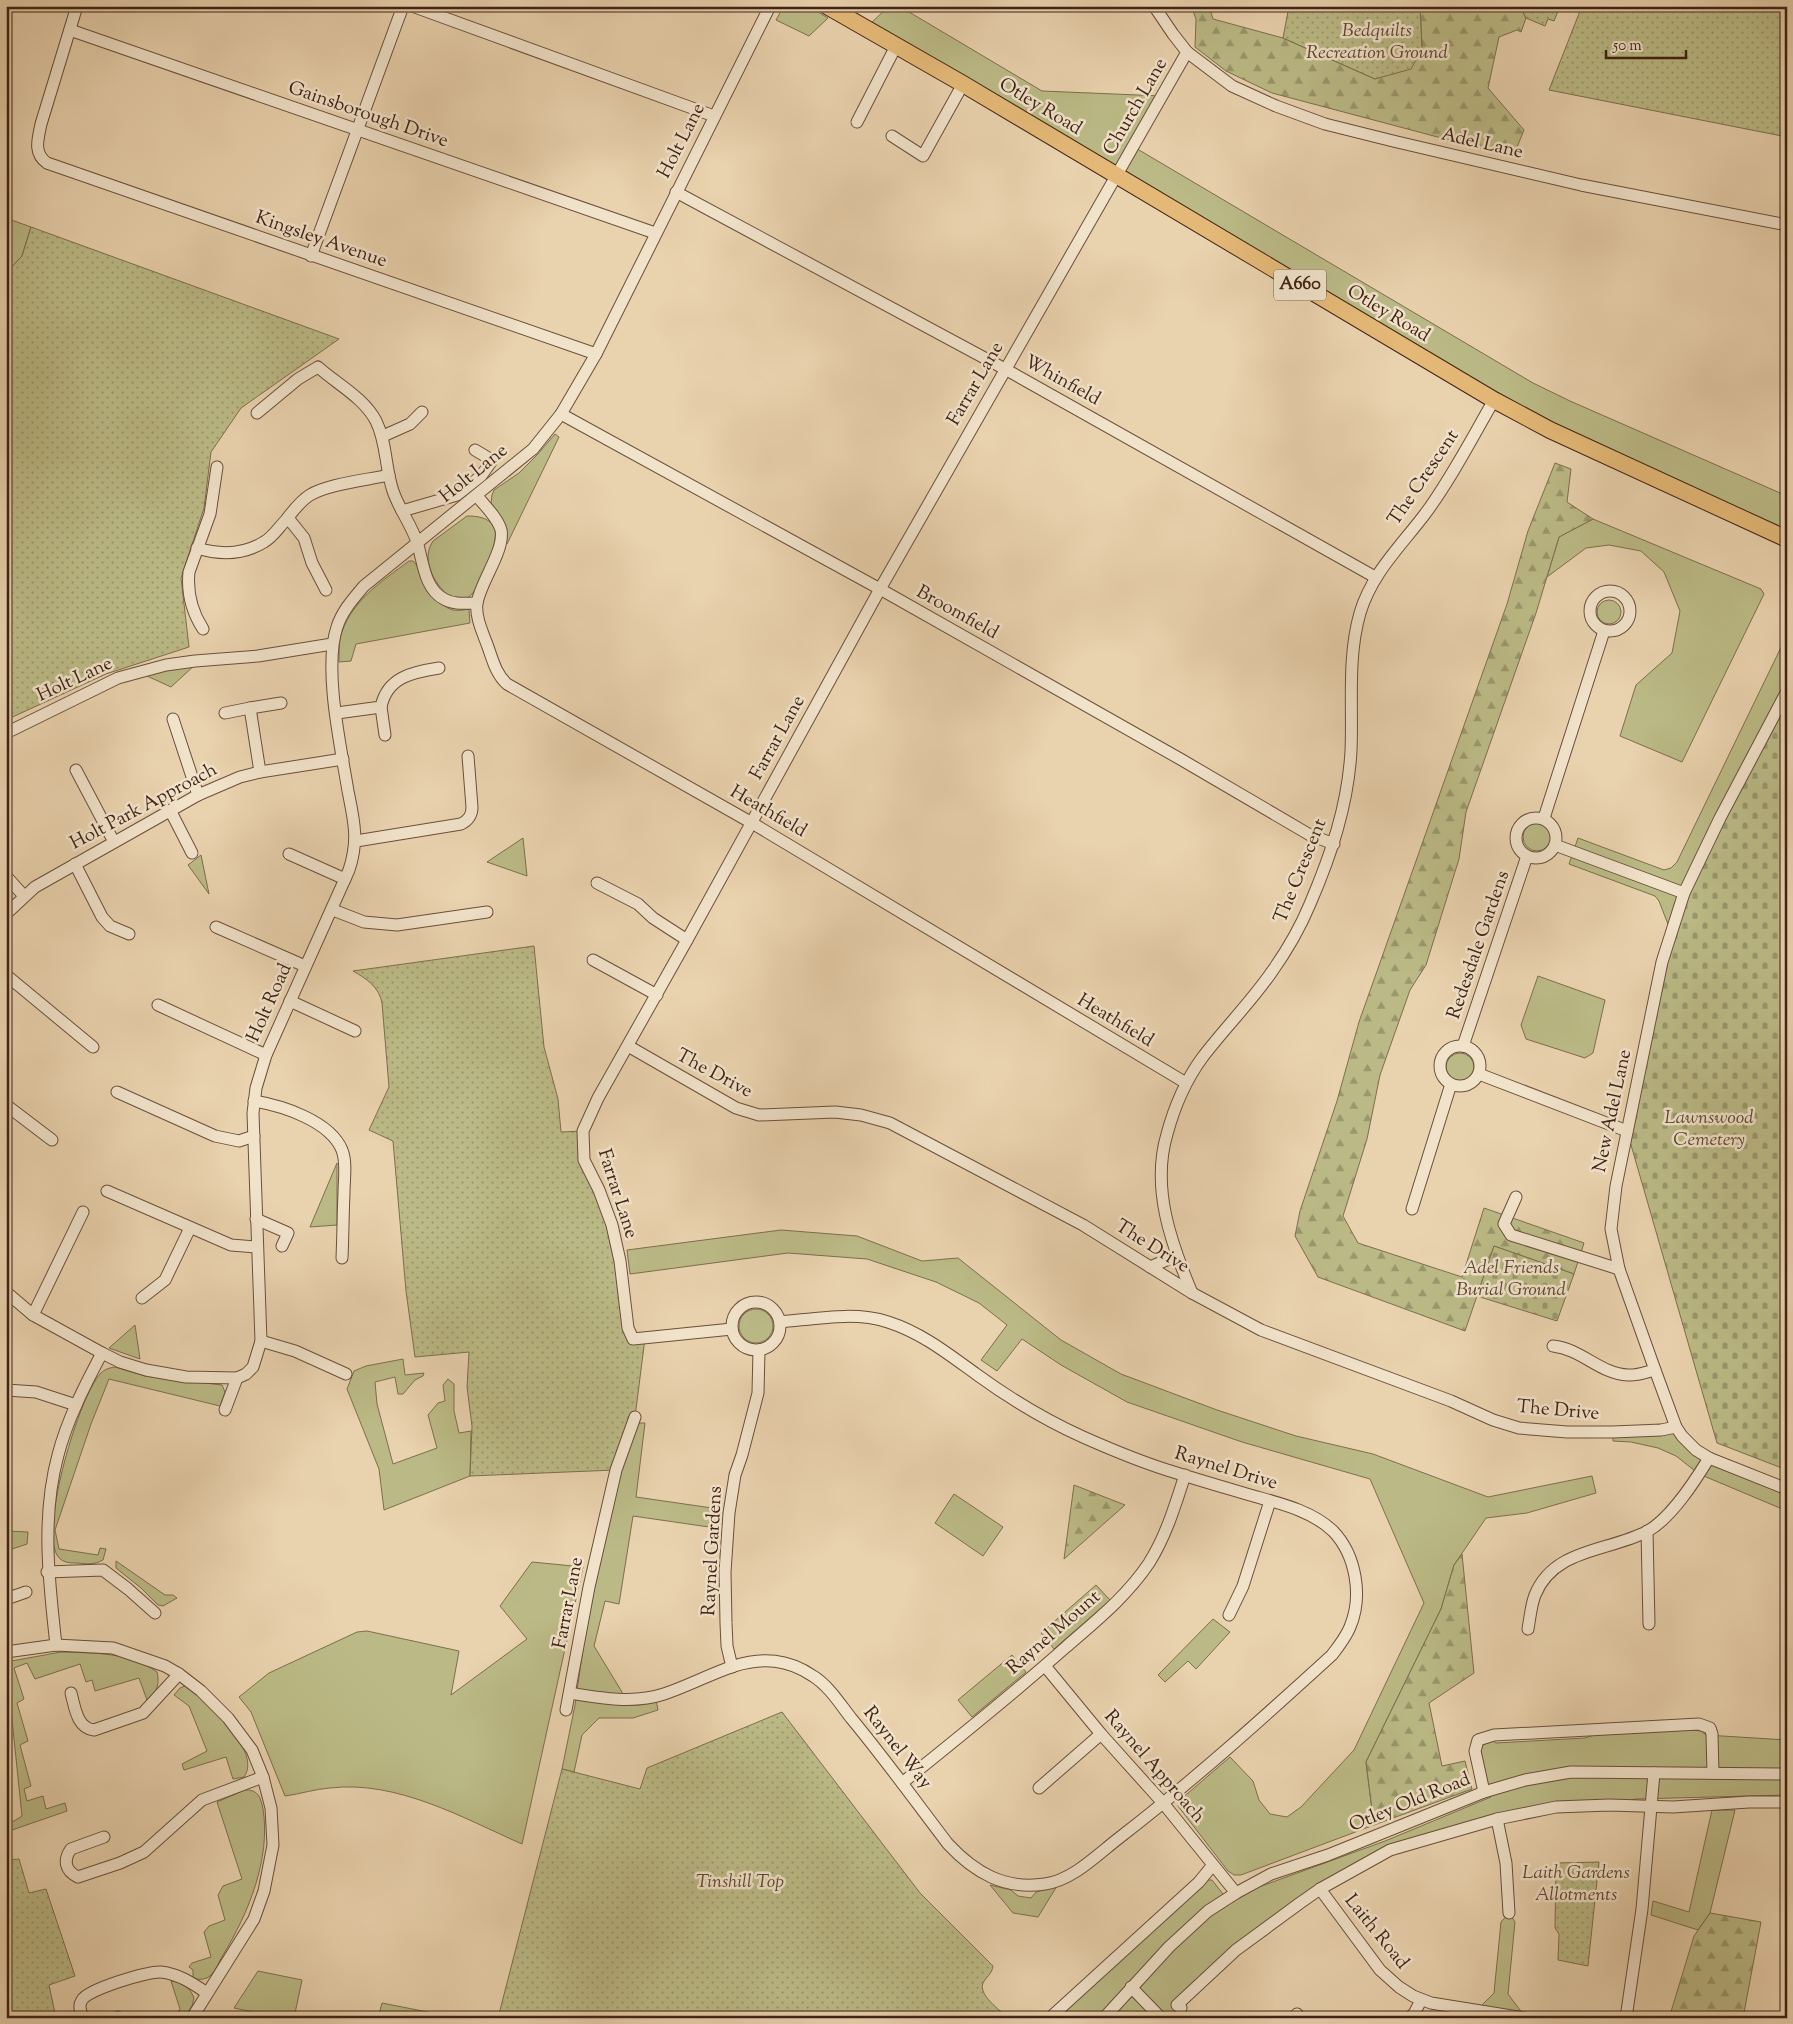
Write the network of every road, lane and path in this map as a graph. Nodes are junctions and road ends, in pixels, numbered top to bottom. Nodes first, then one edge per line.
1 (77, 6) edge
2 (403, 6) edge
3 (412, 6) edge
4 (770, 6) edge
5 (827, 6) edge
6 (1154, 6) edge
7 (70, 30) junction
8 (896, 46) junction
9 (1187, 52) junction
10 (963, 84) junction
11 (714, 116) junction
12 (857, 122) dead end
13 (357, 130) junction
14 (892, 136) dead end
15 (1117, 177) junction
16 (676, 192) junction
17 (1787, 225) edge
18 (654, 233) junction
19 (311, 256) junction
20 (596, 354) junction
21 (1005, 369) junction
22 (1494, 400) junction
23 (422, 412) dead end
24 (257, 413) dead end
25 (561, 414) junction
26 (383, 436) junction
27 (476, 450) dead end
28 (218, 467) dead end
29 (388, 475) junction
30 (477, 496) junction
31 (402, 511) junction
32 (288, 518) junction
33 (1787, 539) edge
34 (417, 542) junction
35 (198, 548) junction
36 (1375, 577) junction
37 (880, 589) junction
38 (326, 590) dead end
39 (477, 602) junction
40 (203, 629) dead end
41 (1604, 631) dead end
42 (332, 644) junction
43 (439, 668) dead end
44 (1787, 691) edge
45 (282, 703) dead end
46 (381, 707) junction
47 (250, 708) junction
48 (225, 713) dead end
49 (337, 713) junction
50 (173, 719) dead end
51 (6, 733) edge
52 (385, 736) dead end
53 (468, 756) dead end
54 (343, 759) junction
55 (76, 770) dead end
56 (260, 772) junction
57 (198, 795) junction
58 (170, 810) junction
59 (1544, 818) junction
60 (752, 822) junction
61 (356, 841) junction
62 (114, 842) junction
63 (1334, 844) junction
64 (1555, 845) junction
65 (192, 853) dead end
66 (289, 854) dead end
67 (1527, 856) junction
68 (75, 864) junction
69 (6, 876) edge
70 (346, 880) junction
71 (597, 883) dead end
72 (1684, 893) junction
73 (24, 896) junction
74 (333, 910) junction
75 (487, 912) dead end
76 (6, 914) edge
77 (216, 927) dead end
78 (130, 934) dead end
79 (687, 940) junction
80 (594, 960) dead end
81 (305, 966) junction
82 (6, 974) edge
83 (657, 995) junction
84 (290, 1001) junction
85 (158, 1005) dead end
86 (355, 1031) dead end
87 (628, 1046) junction
88 (1463, 1046) junction
89 (93, 1047) dead end
90 (266, 1055) junction
91 (1479, 1074) junction
92 (1186, 1083) junction
93 (1451, 1084) junction
94 (117, 1092) dead end
95 (254, 1101) junction
96 (6, 1105) edge
97 (1627, 1131) junction
98 (254, 1136) junction
99 (52, 1140) dead end
100 (108, 1191) dead end
101 (1516, 1197) dead end
102 (1412, 1209) dead end
103 (83, 1212) dead end
104 (256, 1219) junction
105 (190, 1228) junction
106 (282, 1246) dead end
107 (257, 1247) junction
108 (1176, 1253) junction
109 (342, 1258) dead end
110 (1150, 1267) junction
111 (1619, 1269) junction
112 (6, 1292) edge
113 (1192, 1293) junction
114 (142, 1298) dead end
115 (33, 1315) junction
116 (780, 1322) junction
117 (732, 1329) junction
118 (261, 1341) junction
119 (1553, 1346) dead end
120 (759, 1350) junction
121 (102, 1353) junction
122 (1655, 1370) junction
123 (346, 1374) dead end
124 (237, 1378) junction
125 (6, 1390) edge
126 (76, 1405) junction
127 (225, 1410) dead end
128 (635, 1417) dead end
129 (1676, 1427) junction
130 (1708, 1458) junction
131 (1185, 1475) junction
132 (1787, 1489) edge
133 (1270, 1501) junction
134 (1648, 1531) junction
135 (47, 1572) junction
136 (26, 1592) dead end
137 (6, 1599) edge
138 (155, 1613) dead end
139 (1229, 1615) dead end
140 (1649, 1624) dead end
141 (1528, 1629) dead end
142 (56, 1646) junction
143 (6, 1652) edge
144 (1045, 1666) junction
145 (732, 1667) junction
146 (180, 1674) junction
147 (71, 1693) dead end
148 (570, 1693) junction
149 (566, 1710) dead end
150 (1101, 1734) junction
151 (1654, 1773) junction
152 (1713, 1773) junction
153 (1787, 1774) edge
154 (263, 1777) junction
155 (902, 1783) junction
156 (1039, 1788) dead end
157 (1484, 1792) junction
158 (1787, 1802) edge
159 (1164, 1803) junction
160 (1651, 1808) junction
161 (1497, 1819) junction
162 (104, 1837) dead end
163 (1212, 1866) junction
164 (1320, 1889) junction
165 (1236, 1893) junction
166 (1510, 1913) dead end
167 (1131, 1987) junction
168 (207, 1993) junction
169 (1421, 2000) junction
170 (1181, 2008) dead end
171 (1052, 2015) dead end
172 (84, 2018) edge
173 (192, 2018) edge
174 (1104, 2018) edge
175 (1161, 2018) edge
176 (1410, 2018) edge
177 (1524, 2018) edge
178 (1626, 2018) edge

1 - 7 street
2 - 13 street
3 - 11 street
4 - 11 street, Holt Lane
5 - 8 highway, Otley Road / A660
6 - 9 street, Church Lane
7 - 13 street, Gainsborough Drive
7 - 19 street, Kingsley Avenue
8 - 10 highway, Otley Road / A660
8 - 12 street
9 - 15 street, Church Lane
9 - 17 street, Adel Lane
10 - 14 street
10 - 15 highway, Otley Road / A660
11 - 16 street, Holt Lane
13 - 18 street, Gainsborough Drive
13 - 19 street
15 - 21 street, Farrar Lane
15 - 22 highway, Otley Road / A660
16 - 18 street, Holt Lane
16 - 21 street, Whinfield
18 - 20 street, Holt Lane
19 - 20 street, Kingsley Avenue
20 - 25 street, Holt Lane
21 - 36 street, Whinfield
21 - 37 street, Farrar Lane
22 - 33 highway, Otley Road / A660
22 - 36 street, The Crescent
23 - 26 street
24 - 26 street
25 - 30 street, Holt Lane
25 - 37 street, Broomfield
26 - 29 street
27 - 31 street
28 - 35 street
29 - 31 street
29 - 32 street
30 - 34 street, Holt Lane
30 - 39 street, Heathfield
31 - 34 street
32 - 35 street
32 - 38 street
34 - 39 street
34 - 42 street, Holt Lane
35 - 40 street
36 - 63 street, The Crescent
37 - 60 street, Farrar Lane
37 - 63 street, Broomfield
39 - 60 street, Heathfield
41 - 59 street
42 - 49 street, Holt Road
42 - 51 street, Holt Lane
43 - 46 street
44 - 72 street, New Adel Lane
45 - 47 street
46 - 49 street
46 - 52 street
47 - 48 street
47 - 56 street
49 - 54 street, Holt Road
50 - 57 street
53 - 61 street
54 - 56 street, Holt Park Approach
54 - 61 street, Holt Road
55 - 62 street
56 - 57 street, Holt Park Approach
57 - 58 street, Holt Park Approach
58 - 62 street, Holt Park Approach
58 - 65 street
59 - 64 street
59 - 67 street, Redesdale Gardens
60 - 79 street, Farrar Lane
60 - 92 street, Heathfield
61 - 70 street, Holt Road
62 - 68 street, Holt Park Approach
63 - 92 street, The Crescent
64 - 67 street, Redesdale Gardens
64 - 72 street
66 - 70 street
67 - 88 street, Redesdale Gardens
68 - 73 street, Holt Park Approach
68 - 78 street
69 - 73 street
70 - 74 street, Holt Road
71 - 79 street
72 - 97 street, New Adel Lane
73 - 76 street, Holt Park Approach
74 - 75 street
74 - 81 street, Holt Road
77 - 81 street
79 - 83 street, Farrar Lane
80 - 83 street
81 - 84 street, Holt Road
82 - 89 street
83 - 87 street, Farrar Lane
84 - 86 street
84 - 90 street, Holt Road
85 - 90 street
87 - 110 street, The Drive
87 - 117 street, Farrar Lane
88 - 91 street, Redesdale Gardens
88 - 93 street, Redesdale Gardens
90 - 95 street, Holt Road
91 - 93 street
91 - 97 street
92 - 108 street, The Crescent
93 - 102 street
94 - 98 street
95 - 98 street, Holt Road
95 - 109 street
96 - 99 street
97 - 111 street, New Adel Lane
98 - 104 street, Holt Road
100 - 105 street
101 - 111 street
103 - 115 street
104 - 106 street
104 - 107 street, Holt Road
105 - 107 street
105 - 114 street
107 - 118 street, Holt Road
108 - 110 street
108 - 113 street, The Crescent
110 - 113 street, The Drive
111 - 122 street, New Adel Lane
112 - 115 street
113 - 129 street, The Drive
115 - 121 street
116 - 117 street
116 - 120 street
116 - 131 street, Raynel Drive
117 - 120 street
118 - 123 street
118 - 124 street, Holt Road
119 - 122 street
120 - 145 street, Raynel Gardens
121 - 124 street
121 - 126 street
122 - 129 street, New Adel Lane
124 - 127 street
125 - 126 street
126 - 135 street
128 - 148 street, Farrar Lane
129 - 130 street, New Adel Lane
130 - 132 street, New Adel Lane
130 - 134 street
131 - 133 street, Raynel Drive
131 - 144 street, Raynel Mount
133 - 139 street
133 - 159 street, Raynel Drive
134 - 140 street
134 - 141 street
135 - 138 street
135 - 142 street
136 - 137 street
142 - 143 street
142 - 146 street
144 - 150 street, Raynel Approach
144 - 155 street, Raynel Mount
145 - 148 street, Raynel Way
145 - 155 street, Raynel Way
146 - 147 street
146 - 154 street
148 - 149 street, Farrar Lane
150 - 156 street
150 - 159 street, Raynel Approach
151 - 152 street, Otley Old Road
151 - 157 street, Otley Old Road
151 - 160 street
152 - 153 street, Otley Old Road
152 - 157 street
154 - 162 street
154 - 168 street
155 - 159 street, Raynel Way
157 - 165 street, Otley Old Road
158 - 160 street, Otley Old Road
159 - 163 street, Raynel Approach
160 - 161 street, Otley Old Road
160 - 178 street
161 - 164 street, Otley Old Road
161 - 166 street
163 - 165 street, Raynel Approach
163 - 171 street
164 - 169 street, Laith Road
164 - 170 street, Otley Old Road
165 - 167 street, Otley Old Road
167 - 174 street, Otley Old Road
167 - 175 street
168 - 172 street
168 - 173 street
169 - 176 street
169 - 177 street, Laith Road

